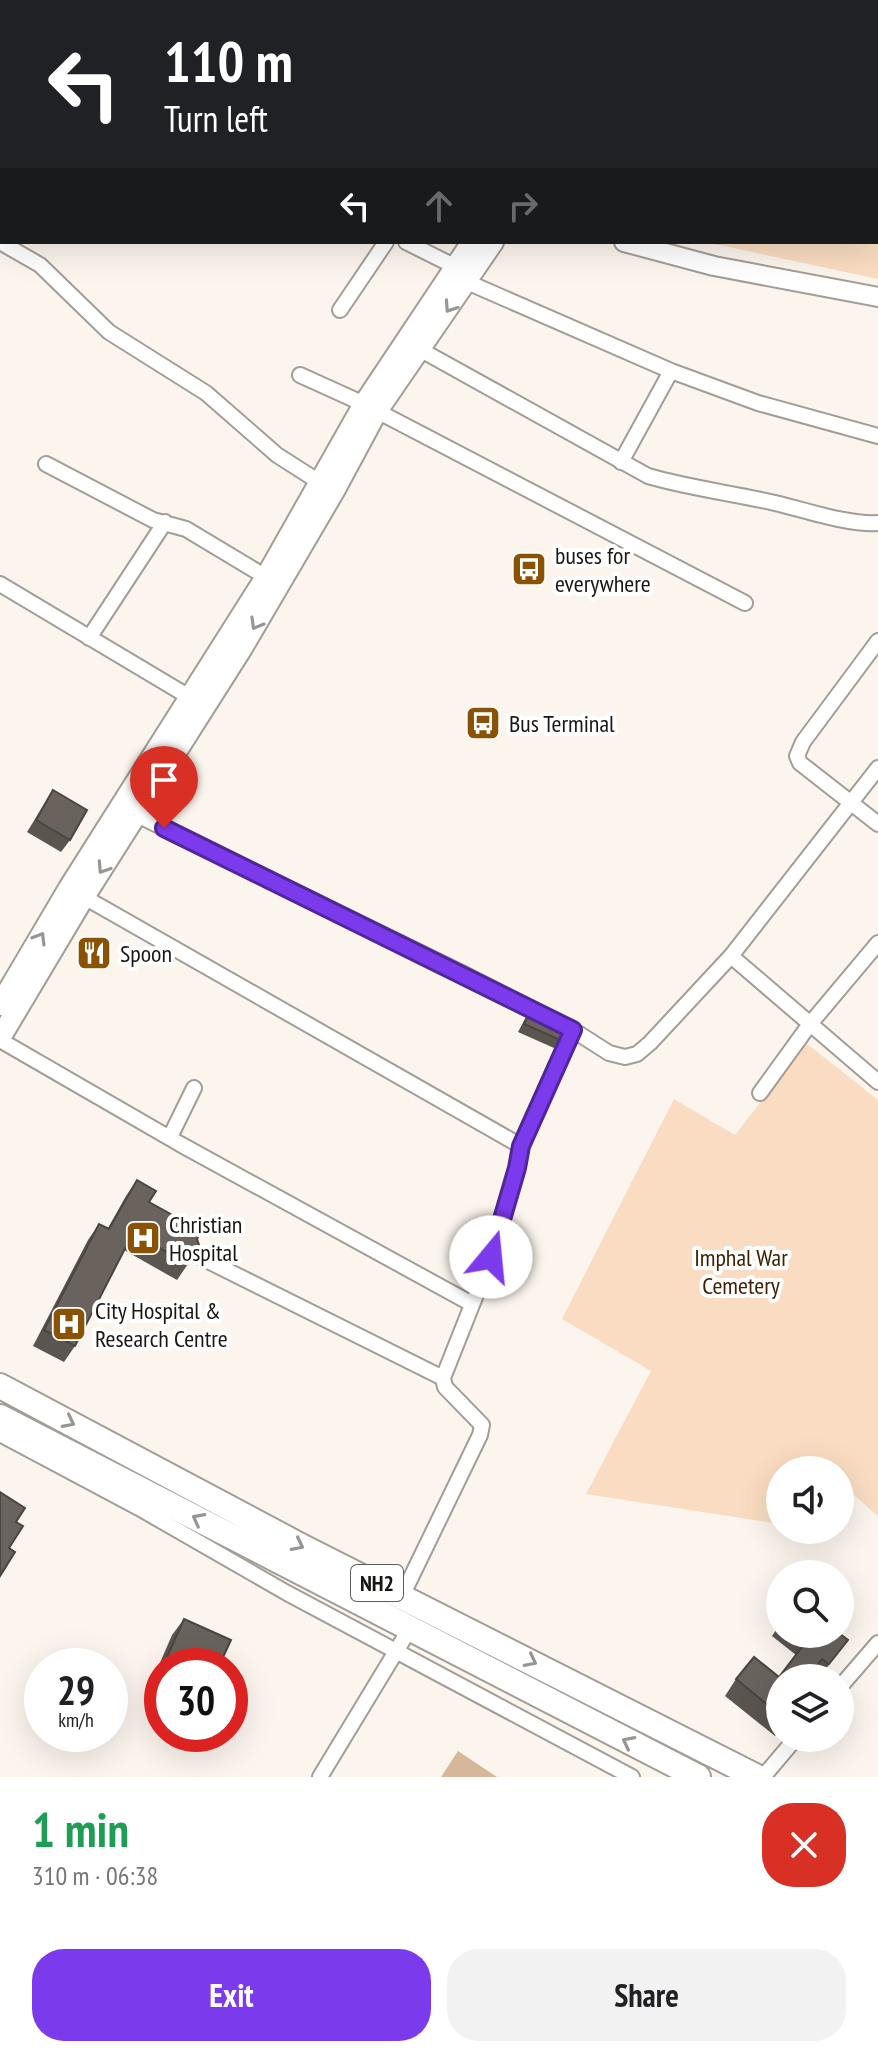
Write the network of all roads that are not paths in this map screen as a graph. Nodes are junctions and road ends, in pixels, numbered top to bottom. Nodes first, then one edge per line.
1 (3, 244) edge
2 (385, 244) edge
3 (410, 244) edge
4 (471, 244) edge
5 (491, 244) edge
6 (632, 244) edge
7 (461, 274) junction
8 (878, 297) edge
9 (340, 310) dead end
10 (421, 350) junction
11 (671, 371) junction
12 (300, 375) dead end
13 (371, 408) junction
14 (878, 436) edge
15 (621, 462) junction
16 (46, 464) dead end
17 (328, 487) junction
18 (165, 522) junction
19 (878, 523) edge
20 (266, 577) junction
21 (0, 584) edge
22 (745, 603) dead end
23 (89, 638) junction
24 (878, 641) edge
25 (191, 698) junction
26 (172, 744) junction
27 (878, 768) edge
28 (850, 801) junction
29 (137, 815) junction
30 (878, 824) edge
31 (84, 897) junction
32 (878, 943) edge
33 (731, 956) junction
34 (0, 1005) edge
35 (810, 1024) junction
36 (573, 1030) junction
37 (0, 1039) edge
38 (878, 1082) edge
39 (194, 1088) dead end
40 (760, 1093) dead end
41 (170, 1137) junction
42 (521, 1146) junction
43 (196, 1255) edge
44 (472, 1304) junction
45 (443, 1378) junction
46 (1, 1386) edge
47 (0, 1417) edge
48 (0, 1434) edge
49 (402, 1596) junction
50 (403, 1640) junction
51 (878, 1643) edge
52 (854, 1671) edge
53 (783, 1752) edge
54 (320, 1777) edge
55 (632, 1777) edge
56 (698, 1777) edge
57 (760, 1777) edge

1 - 17 street
2 - 9 street
3 - 7 street
4 - 7 main road
5 - 7 main road
6 - 8 street
7 -> 10 main road
7 - 11 street
7 - 13 main road
10 - 13 main road
10 - 15 street
11 - 14 street
11 - 15 street
12 - 13 street
13 - 17 main road
13 - 22 street
15 - 19 street
16 - 18 street
17 - 20 main road
17 -> 26 main road
18 - 20 street
18 - 23 street
20 - 25 main road
21 - 23 street
23 - 25 street
24 - 28 street
25 - 26 main road
26 - 29 main road
34 -> 26 main road
27 - 28 street
28 - 30 street
28 - 33 street
29 -> 31 main road
29 - 36 street
31 - 37 main road
31 - 42 street
32 - 35 street
33 - 35 street
33 - 36 street
35 - 38 street
35 - 40 street
36 - 42 street
37 - 41 street
39 - 41 street
41 - 44 street
42 - 44 street
43 - 45 street
44 - 45 street
45 - 49 street
46 -> 49 highway, NH2
50 -> 47 highway, NH2
48 - 50 street
49 -> 57 highway, NH2
50 - 54 street
50 - 55 street
56 -> 50 highway, NH2
51 - 52 street
53 - 57 street

